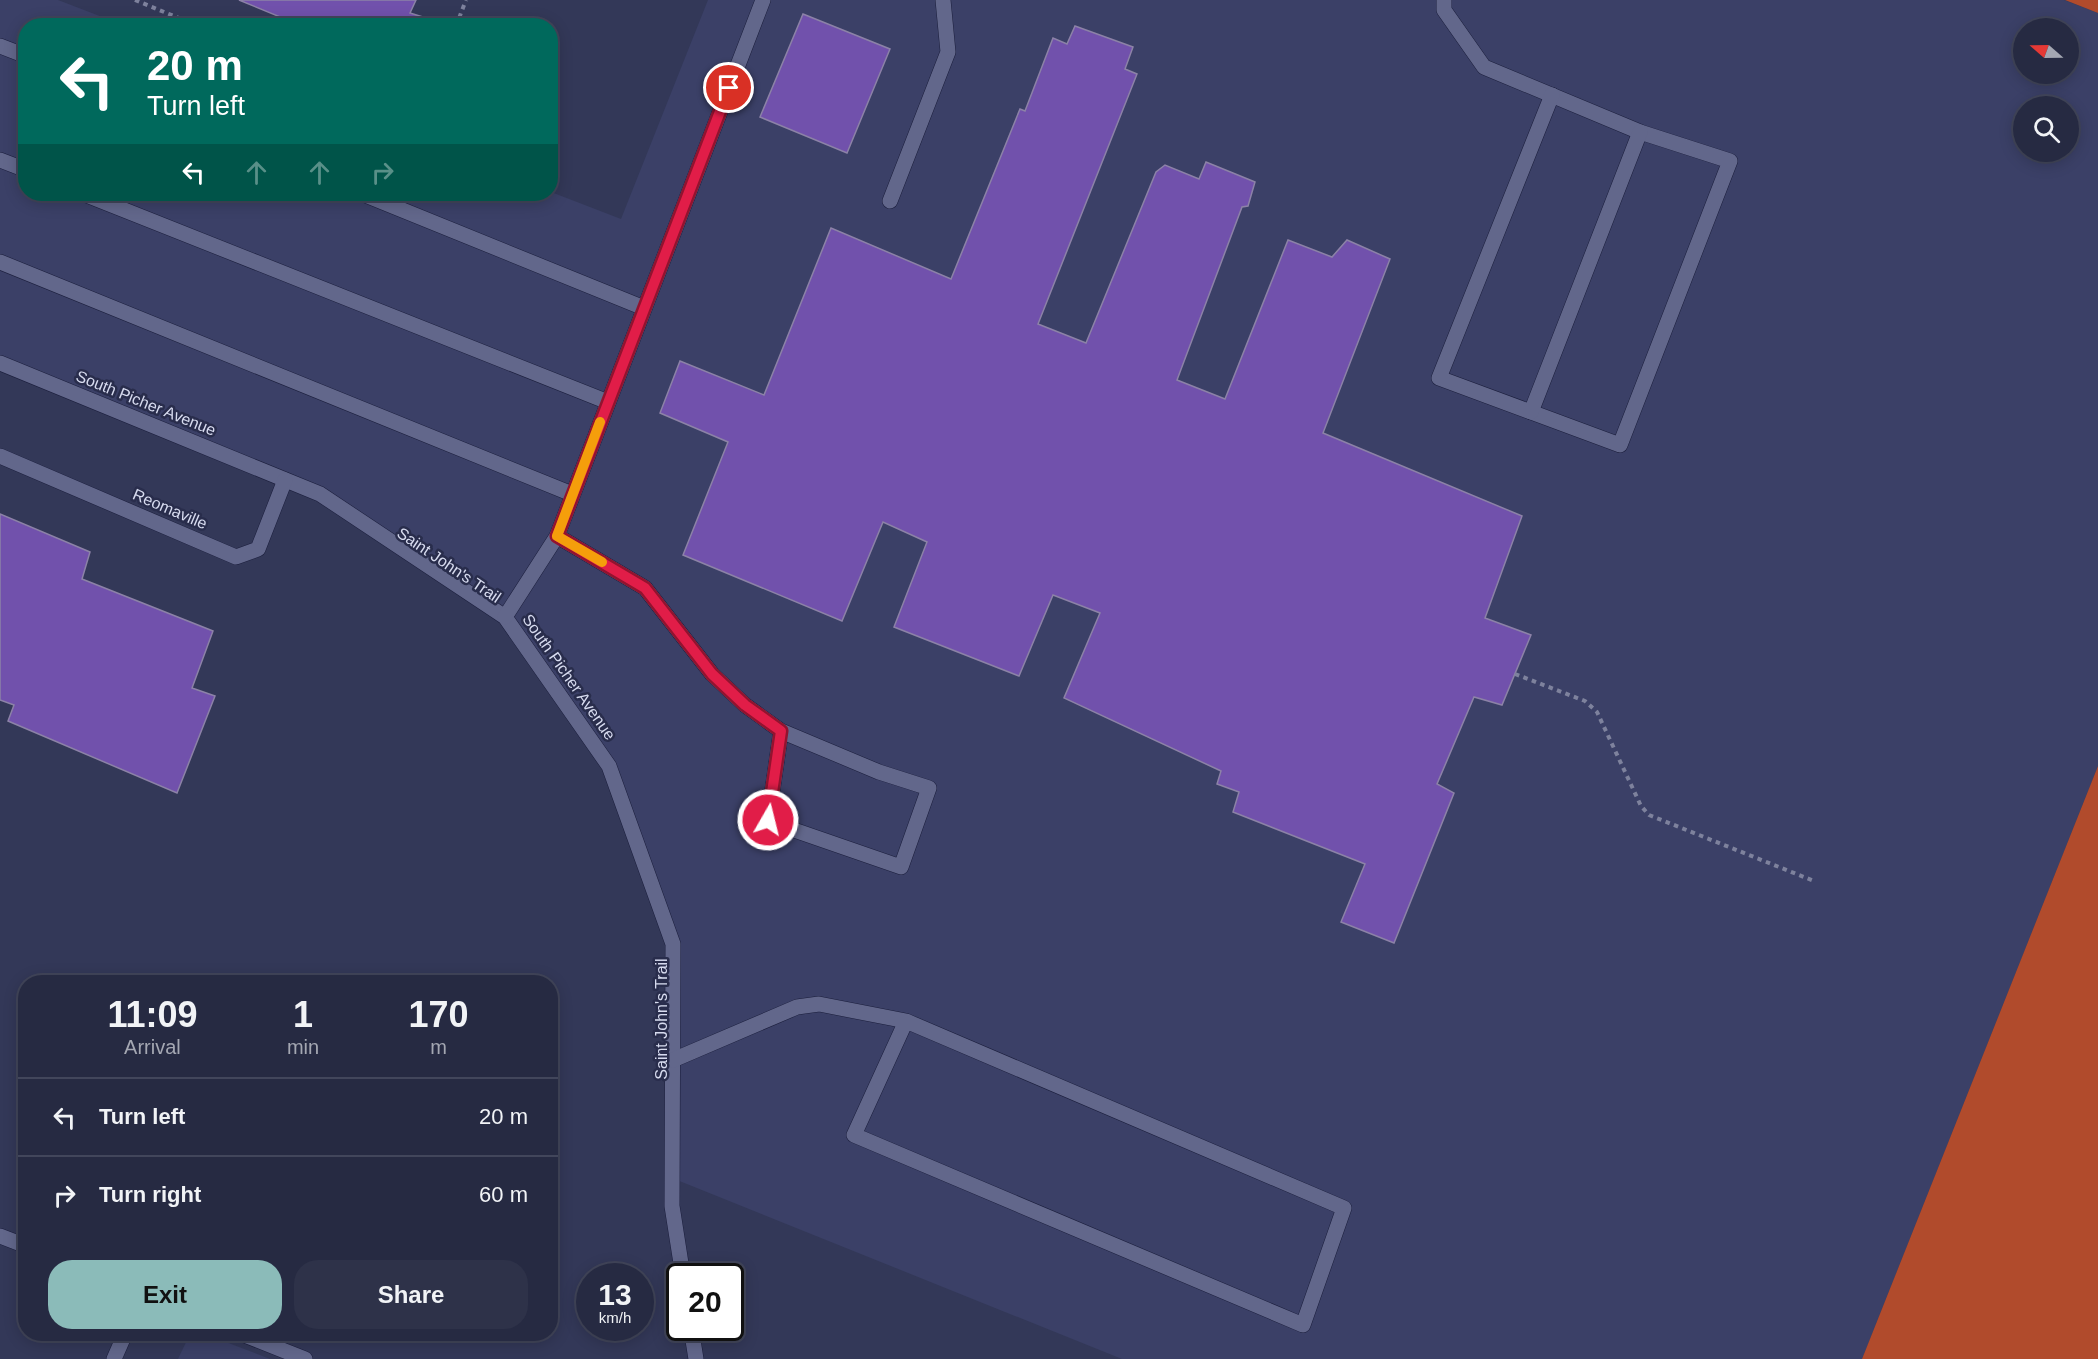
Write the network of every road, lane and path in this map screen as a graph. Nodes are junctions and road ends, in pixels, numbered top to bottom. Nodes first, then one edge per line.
1 (135, 0) edge
2 (466, 0) edge
3 (763, 0) edge
4 (943, 0) edge
5 (1444, 0) edge
6 (179, 18) edge
7 (459, 18) edge
8 (0, 46) edge
9 (18, 54) edge
10 (1551, 95) junction
11 (1640, 132) junction
12 (0, 160) edge
13 (18, 167) edge
14 (102, 201) edge
15 (380, 201) edge
16 (890, 201) dead end
17 (0, 262) edge
18 (644, 308) junction
19 (0, 363) edge
20 (608, 402) junction
21 (1531, 412) junction
22 (0, 456) edge
23 (285, 480) junction
24 (572, 494) junction
25 (557, 536) junction
26 (505, 617) junction
27 (1515, 674) dead end
28 (781, 731) junction
29 (1814, 880) dead end
30 (906, 1021) junction
31 (673, 1060) junction
32 (0, 1236) edge
33 (18, 1243) edge
34 (681, 1263) edge
35 (122, 1341) edge
36 (260, 1341) edge
37 (693, 1341) edge
38 (114, 1359) edge
39 (305, 1359) edge
40 (696, 1359) edge

1 - 6 path
2 - 7 path
3 - 18 street
4 - 16 street
5 - 10 street
8 - 9 street
10 - 11 street
10 - 21 street
11 - 21 street
11 - 21 street
12 - 13 street
14 - 20 street
15 - 18 street
17 - 24 street
18 - 20 street
19 - 23 street, South Picher Avenue
20 - 24 street
22 - 23 street, Reomaville
23 - 26 street, South Picher Avenue
24 - 25 street
25 - 26 street
25 - 28 street
26 - 31 street, South Picher Avenue
27 - 29 path
28 - 28 street
30 - 30 street
30 - 31 street
31 - 34 street, South Picher Avenue
32 - 33 street
35 - 38 street
36 - 39 street
37 - 40 street

